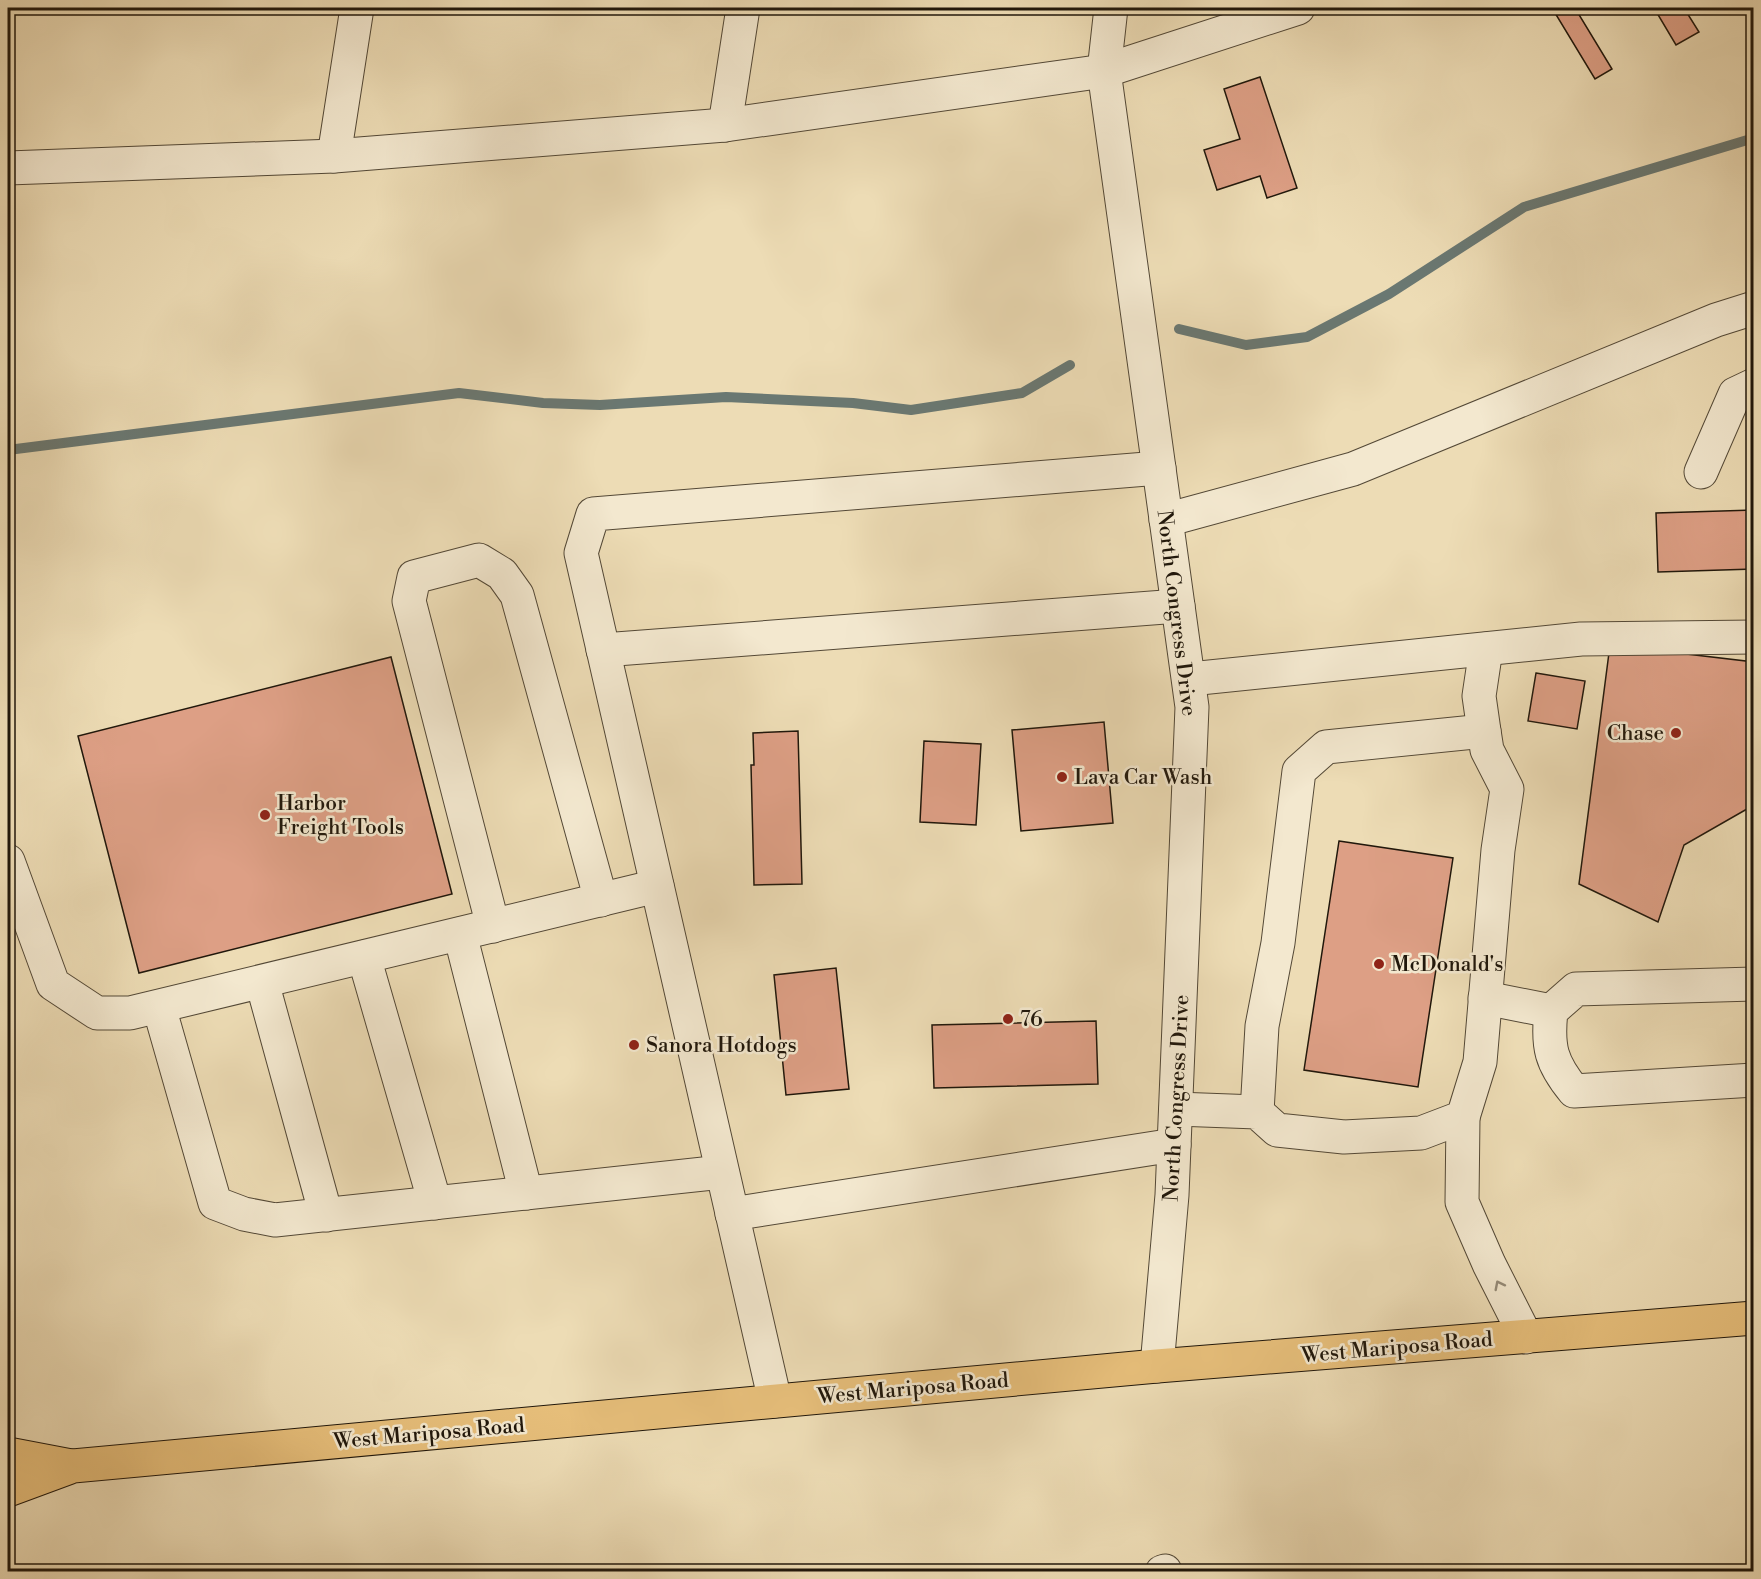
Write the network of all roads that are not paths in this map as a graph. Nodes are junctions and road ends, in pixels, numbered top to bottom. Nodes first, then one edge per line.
1 (357, 8) edge
2 (743, 8) edge
3 (1111, 8) edge
4 (1298, 8) edge
5 (1104, 71) junction
6 (725, 125) junction
7 (334, 156) junction
8 (8, 168) edge
9 (1754, 309) edge
10 (1754, 385) edge
11 (1159, 468) junction
12 (1701, 472) dead end
13 (1166, 520) junction
14 (1178, 606) junction
15 (1754, 637) edge
16 (1486, 649) junction
17 (603, 650) junction
18 (1190, 679) junction
19 (1484, 731) junction
20 (8, 861) edge
21 (657, 886) junction
22 (601, 900) junction
23 (493, 926) junction
24 (460, 934) junction
25 (363, 957) junction
26 (262, 981) junction
27 (1754, 984) edge
28 (1485, 998) junction
29 (159, 1006) junction
30 (1551, 1011) junction
31 (1754, 1080) edge
32 (1176, 1109) junction
33 (1257, 1112) junction
34 (1463, 1118) junction
35 (1174, 1145) junction
36 (722, 1172) junction
37 (526, 1192) junction
38 (435, 1203) junction
39 (732, 1214) junction
40 (326, 1215) junction
41 (1754, 1318) edge
42 (1526, 1337) junction
43 (1157, 1366) junction
44 (775, 1401) junction
45 (8, 1454) edge
46 (73, 1466) junction
47 (8, 1490) edge

1 - 7 street
2 - 6 street
3 - 5 street, North Congress Drive
4 - 5 street
5 - 6 street
5 - 11 street, North Congress Drive
6 - 7 street
7 - 8 street
9 - 13 street
10 - 12 street
11 - 13 street, North Congress Drive
11 - 17 street
13 - 14 street, North Congress Drive
14 - 17 street
14 - 18 street, North Congress Drive
15 - 16 street
16 - 18 street
16 - 19 street
17 - 21 street
18 - 32 street, North Congress Drive
19 - 28 street
19 - 33 street
20 - 29 street
21 - 22 street
21 - 36 street
22 - 23 street
22 - 23 street
23 - 24 street
24 - 25 street
24 - 37 street
25 - 26 street
25 - 38 street
26 - 29 street
26 - 40 street
27 - 30 street
28 - 30 street
28 - 34 street
29 - 40 street
30 - 31 street
32 - 33 street
32 - 35 street, North Congress Drive
33 - 34 street
42 -> 34 street
35 - 39 street
35 - 43 street, North Congress Drive
36 - 37 street
36 - 39 street
37 - 38 street
38 - 40 street
39 - 44 street
41 - 42 main road, West Mariposa Road
42 - 43 main road, West Mariposa Road
43 - 44 main road, West Mariposa Road
44 - 46 main road, West Mariposa Road
45 - 46 main road, West Mariposa Road
46 - 47 main road, West Mariposa Road

